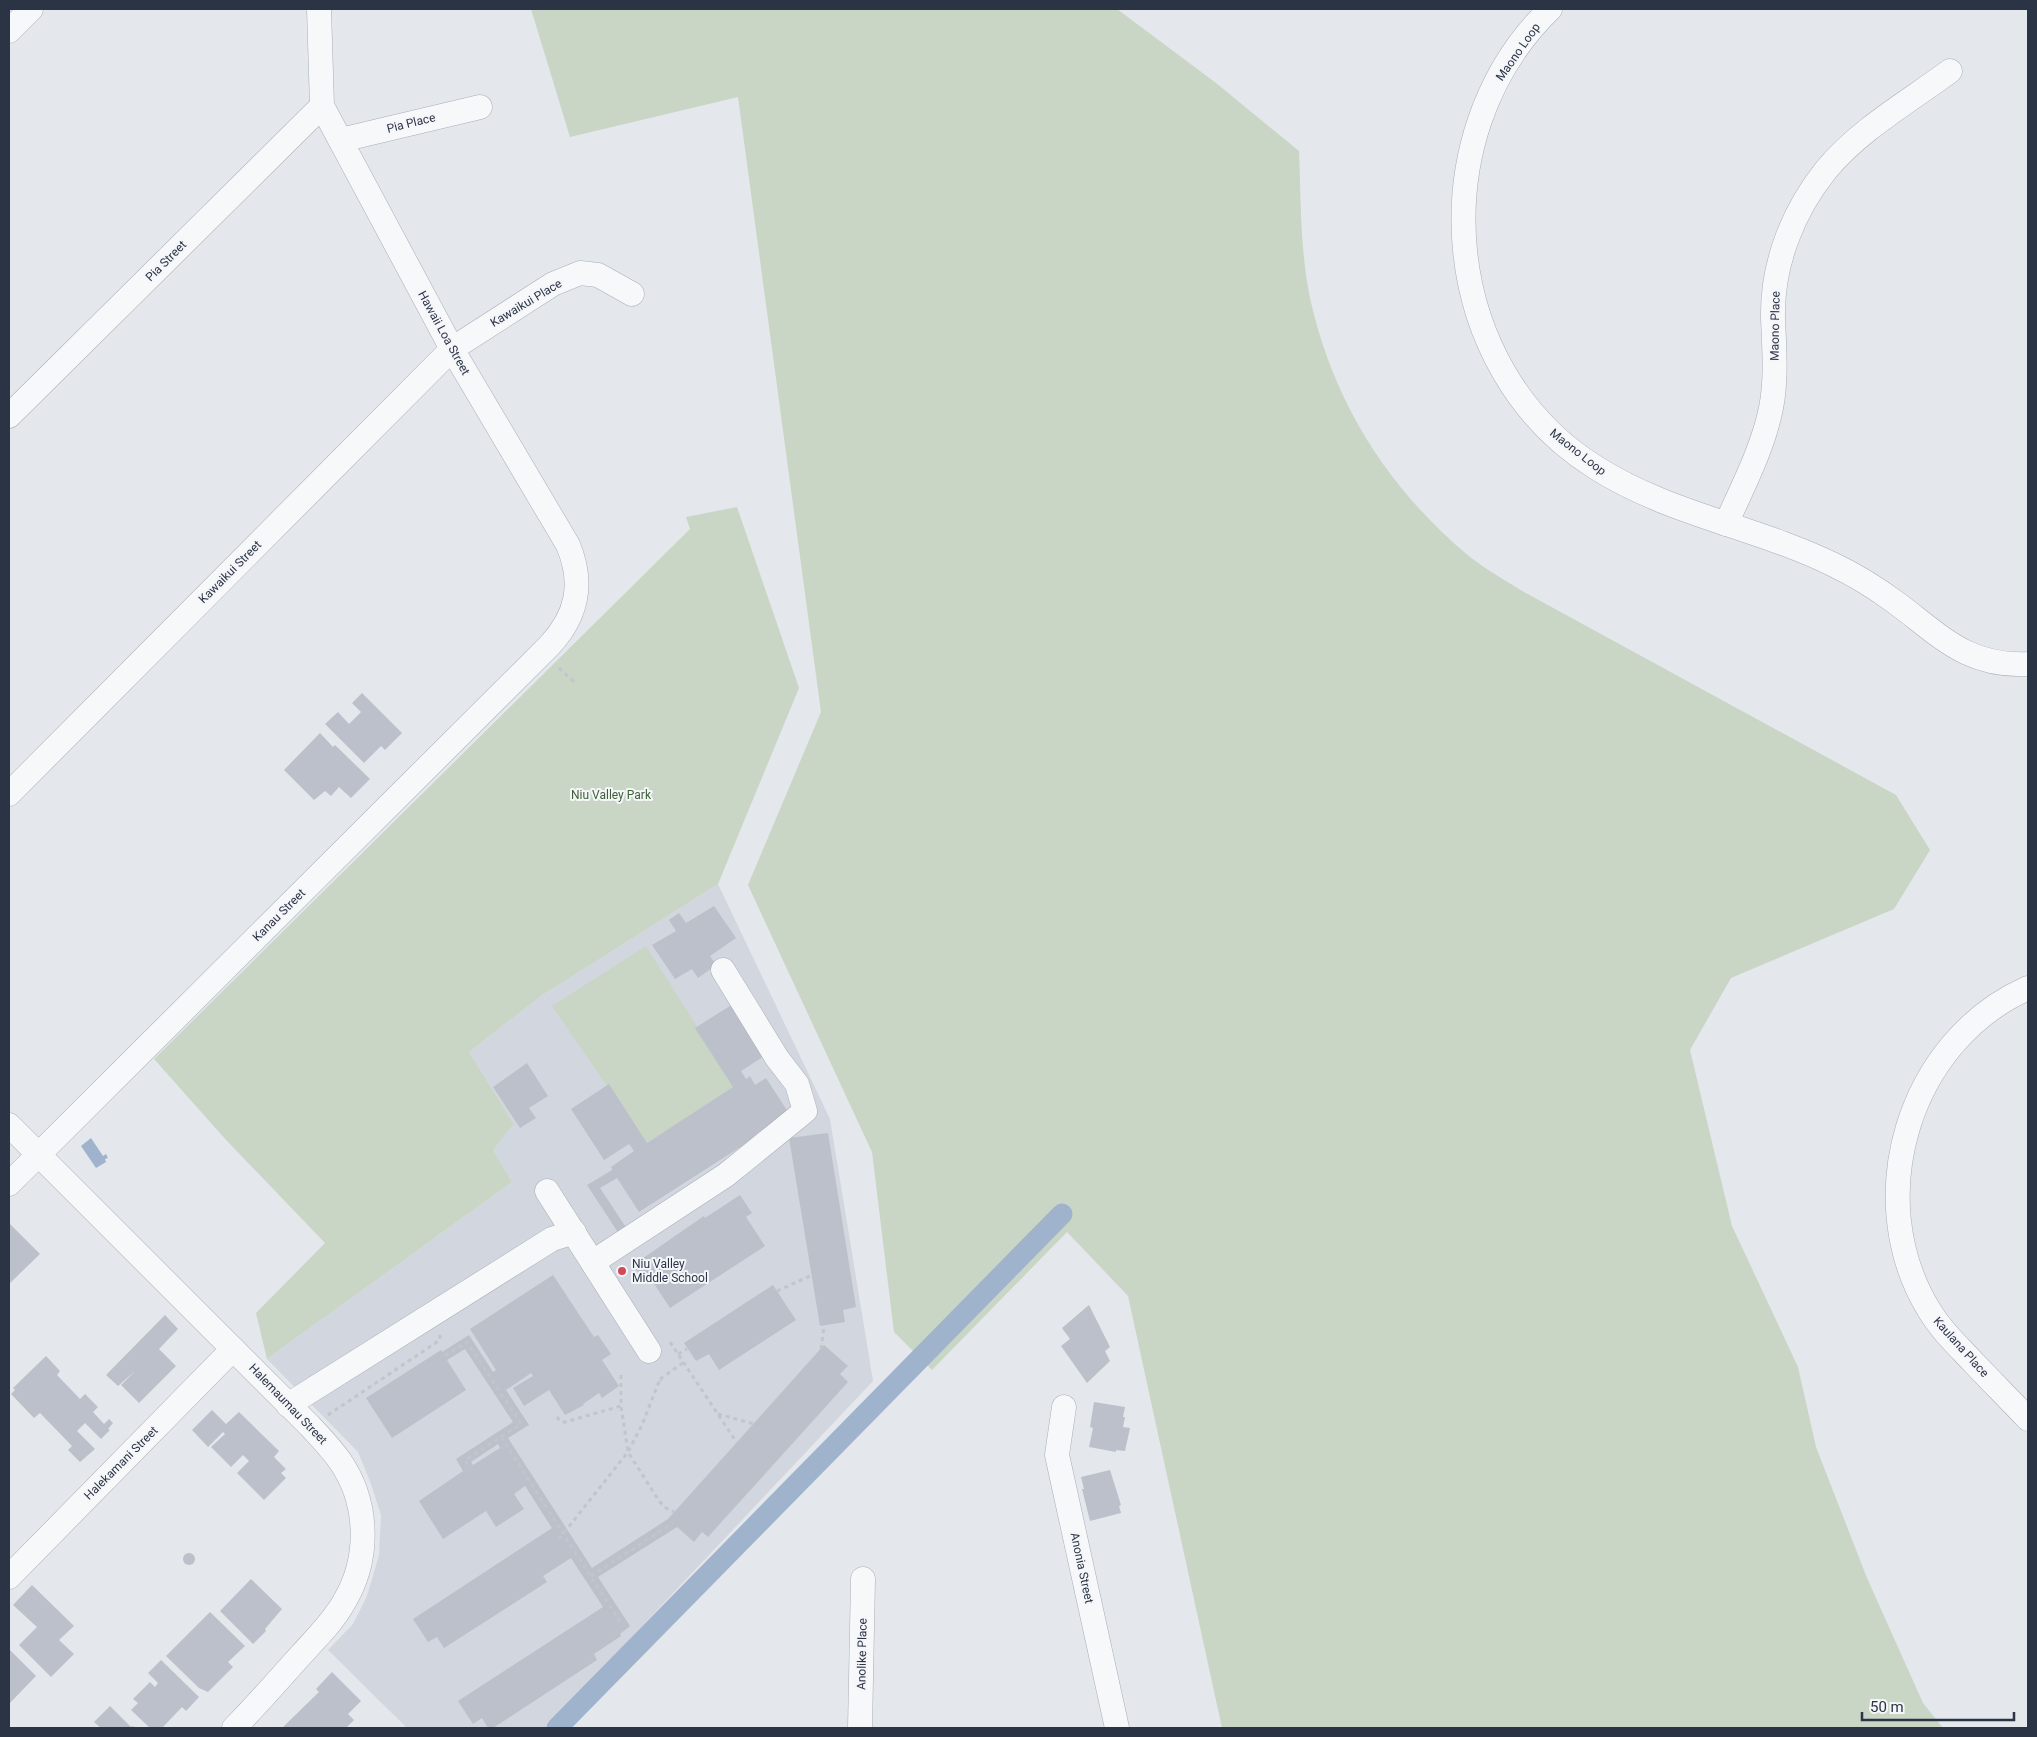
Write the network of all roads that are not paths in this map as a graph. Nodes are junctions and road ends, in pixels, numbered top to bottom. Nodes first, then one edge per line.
1 (30, 9) edge
2 (319, 9) edge
3 (1550, 9) edge
4 (9, 30) edge
5 (1950, 71) dead end
6 (322, 106) junction
7 (480, 107) dead end
8 (341, 140) junction
9 (632, 294) dead end
10 (452, 349) junction
11 (9, 416) edge
12 (1726, 524) junction
13 (549, 646) joint
14 (2028, 664) edge
15 (9, 794) edge
16 (724, 970) dead end
17 (2028, 988) edge
18 (9, 1125) edge
19 (38, 1154) junction
20 (9, 1184) edge
21 (548, 1191) dead end
22 (574, 1232) junction
23 (593, 1262) junction
24 (658, 1344) road end
25 (233, 1349) junction
26 (288, 1405) junction
27 (1064, 1407) dead end
28 (2028, 1419) edge
29 (9, 1577) edge
30 (863, 1579) dead end
31 (247, 1724) edge
32 (860, 1728) edge
33 (1116, 1728) edge

1 - 4 street
2 - 6 street, Hawaii Loa Street
3 - 12 street, Maono Loop
5 - 12 street, Maono Place
6 - 8 street, Hawaii Loa Street
6 - 11 street, Pia Street
7 - 8 street, Pia Place
8 - 10 street, Hawaii Loa Street
9 - 10 street, Kawaikui Place
10 - 13 street, Hawaii Loa Street
10 - 15 street, Kawaikui Street
12 - 14 street, Maono Loop
13 - 19 street, Kanau Street
16 - 23 street
17 - 28 street, Kaulana Place
18 - 19 street, Halemaumau Street
19 - 20 street, Kanau Street
19 - 25 street, Halemaumau Street
21 - 22 street
22 - 23 street
22 - 26 street
23 - 24 street
25 - 26 street, Halemaumau Street
25 - 29 street, Halekamani Street
26 - 31 street, Halemaumau Street
27 - 33 street, Anonia Street
30 - 32 street, Anolike Place

